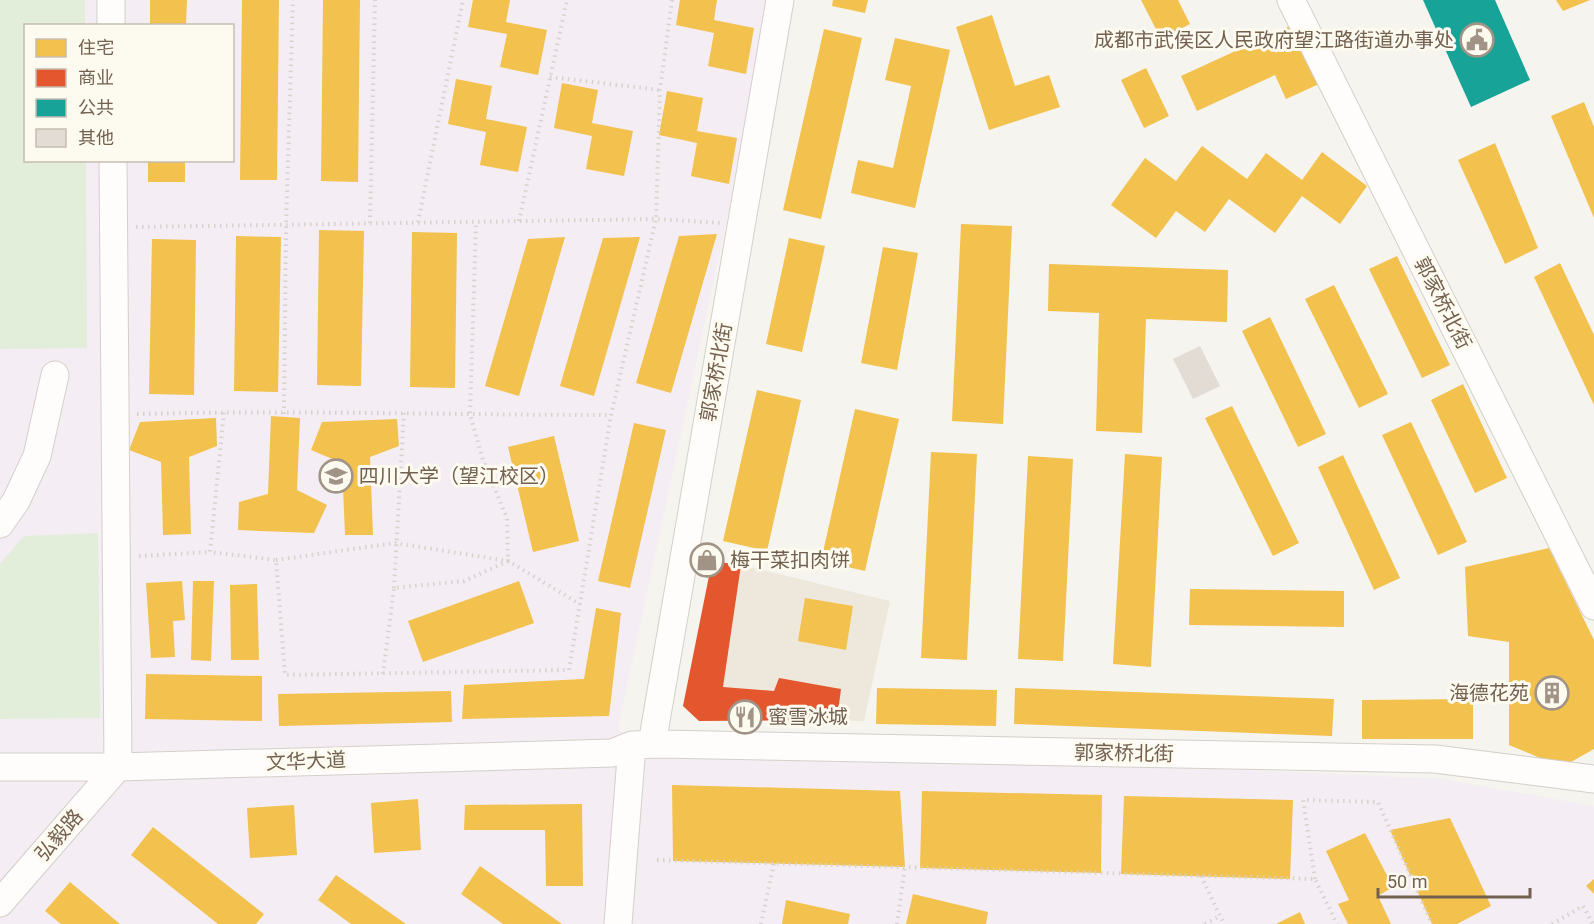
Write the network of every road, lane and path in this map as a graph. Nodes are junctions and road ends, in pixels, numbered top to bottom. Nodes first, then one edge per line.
1 (111, 0) edge
2 (293, 0) edge
3 (375, 0) edge
4 (463, 0) edge
5 (567, 0) edge
6 (672, 0) edge
7 (780, 0) edge
8 (1291, 0) edge
9 (111, 24) edge
10 (550, 77) junction
11 (660, 90) junction
12 (113, 162) edge
13 (656, 219) junction
14 (519, 221) junction
15 (418, 222) junction
16 (476, 222) junction
17 (370, 223) junction
18 (726, 223) dead end
19 (286, 225) junction
20 (132, 227) dead end
21 (55, 375) dead end
22 (224, 412) junction
23 (404, 412) junction
24 (135, 414) dead end
25 (284, 414) junction
26 (470, 415) junction
27 (611, 416) junction
28 (0, 524) edge
29 (395, 543) junction
30 (210, 552) junction
31 (128, 556) dead end
32 (276, 560) junction
33 (508, 561) junction
34 (394, 588) junction
35 (580, 604) junction
36 (1594, 606) edge
37 (383, 674) junction
38 (632, 747) junction
39 (0, 767) edge
40 (118, 767) junction
41 (1594, 779) edge
42 (657, 860) dead end
43 (774, 863) junction
44 (905, 867) junction
45 (1201, 876) junction
46 (1315, 879) junction
47 (0, 903) edge
48 (1220, 916) junction
49 (618, 924) edge
50 (761, 924) edge
51 (897, 924) edge
52 (1205, 924) edge
53 (1224, 924) edge
54 (1337, 924) edge
55 (1432, 924) edge
56 (1552, 924) edge
57 (1593, 924) edge

1 - 9 street
2 - 19 path
3 - 17 path
4 - 15 path
5 - 10 path
6 - 11 path
7 - 38 street, 郭家桥北街
8 - 36 street, 郭家桥北街
10 - 11 path
10 - 14 path
11 - 13 path
12 - 40 street
13 - 14 path
13 - 18 path
13 - 27 path
14 - 16 path
15 - 16 path
15 - 17 path
16 - 26 path
17 - 19 path
19 - 20 path
19 - 25 path
21 - 28 street
22 - 24 path
22 - 25 path
22 - 30 path
23 - 25 path
23 - 26 path
23 - 29 path
26 - 27 path
26 - 33 path
27 - 35 path
29 - 32 path
29 - 33 path
29 - 34 path
30 - 31 path
30 - 32 path
32 - 37 path
33 - 34 path
33 - 35 path
34 - 37 path
35 - 37 path
38 - 40 street, 文华大道
38 - 41 street, 郭家桥北街
38 - 49 street
39 - 40 street, 文华大道
40 - 47 street, 弘毅路
42 - 43 path
43 - 44 path
43 - 50 path
44 - 45 path
44 - 51 path
45 - 46 path
45 - 48 path
46 - 54 path
46 - 55 path
48 - 52 path
48 - 53 path
56 - 57 path

